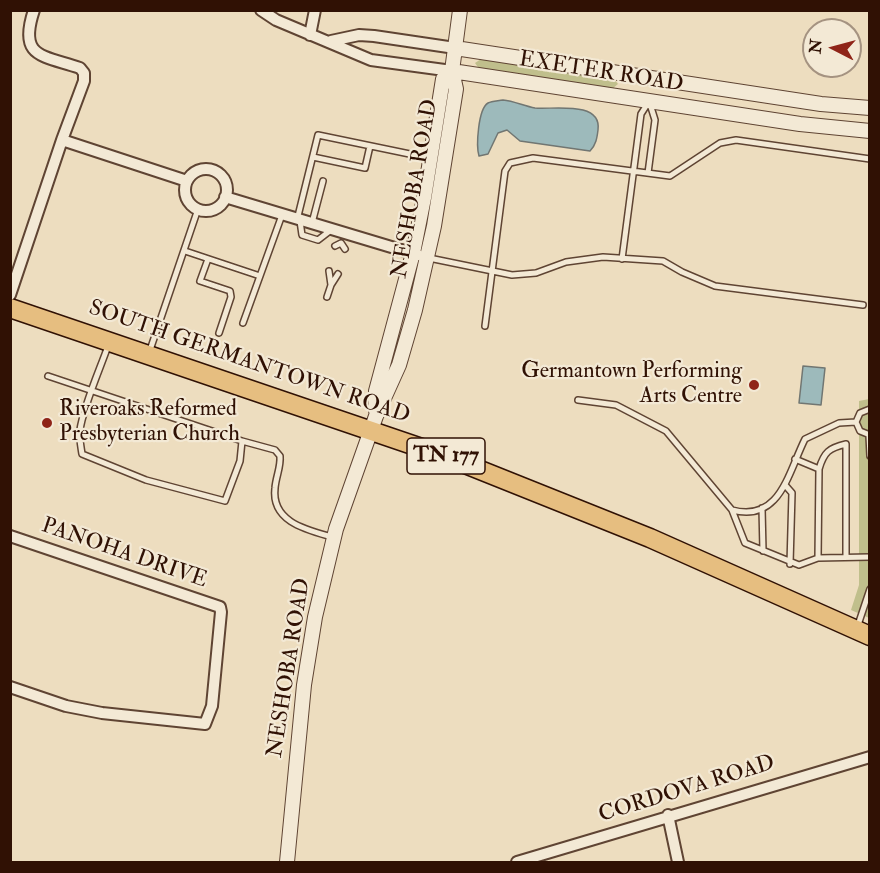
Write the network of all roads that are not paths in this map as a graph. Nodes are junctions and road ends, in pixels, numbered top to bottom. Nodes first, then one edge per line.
1 (34, 10) edge
2 (261, 10) edge
3 (315, 10) edge
4 (460, 10) edge
5 (310, 35) junction
6 (331, 41) junction
7 (455, 48) junction
8 (452, 71) junction
9 (649, 101) junction
10 (870, 108) edge
11 (870, 131) edge
12 (62, 140) junction
13 (369, 146) junction
14 (313, 158) junction
15 (430, 159) junction
16 (870, 159) edge
17 (633, 171) junction
18 (648, 173) junction
19 (187, 181) junction
20 (323, 181) dead end
21 (225, 198) junction
22 (198, 209) junction
23 (282, 215) junction
24 (299, 220) junction
25 (312, 224) junction
26 (331, 230) junction
27 (185, 251) junction
28 (419, 255) junction
29 (208, 259) junction
30 (622, 259) junction
31 (329, 271) dead end
32 (492, 272) junction
33 (338, 274) dead end
34 (260, 276) junction
35 (331, 285) junction
36 (10, 295) edge
37 (327, 297) dead end
38 (863, 304) dead end
39 (10, 308) edge
40 (243, 324) dead end
41 (484, 326) dead end
42 (219, 333) dead end
43 (110, 341) junction
44 (149, 354) junction
45 (48, 376) dead end
46 (93, 392) junction
47 (578, 400) dead end
48 (870, 409) edge
49 (373, 422) junction
50 (856, 422) junction
51 (869, 435) edge
52 (242, 441) junction
53 (870, 456) edge
54 (795, 459) junction
55 (819, 469) junction
56 (785, 485) junction
57 (762, 508) junction
58 (732, 510) junction
59 (10, 537) edge
60 (334, 538) junction
61 (763, 551) junction
62 (846, 557) junction
63 (870, 557) edge
64 (818, 558) junction
65 (790, 564) junction
66 (870, 590) edge
67 (863, 632) edge
68 (10, 687) edge
69 (870, 757) edge
70 (668, 815) junction
71 (287, 862) edge
72 (517, 862) edge
73 (678, 862) edge

1 - 12 street
2 - 5 street, EXETER ROAD
3 - 5 street
4 - 7 street, NESHOBA ROAD
5 - 6 street, EXETER ROAD
6 - 7 street, EXETER ROAD
6 - 8 street, EXETER ROAD
7 - 8 street, NESHOBA ROAD
7 - 10 street, EXETER ROAD
8 - 9 street, EXETER ROAD
8 - 15 street, NESHOBA ROAD
8 - 28 street, NESHOBA ROAD
9 - 11 street, EXETER ROAD
9 - 17 lane
9 - 18 lane
12 - 19 street
12 - 36 street
13 - 14 lane
13 - 14 lane
13 - 15 lane
14 - 24 lane
15 - 28 street, NESHOBA ROAD
16 - 18 lane
17 - 18 lane
17 - 30 lane
17 - 32 lane
19 - 21 street
19 - 22 street
20 - 25 lane
21 - 22 street
21 - 23 street
22 - 27 lane
23 - 24 street
23 - 34 lane
24 - 25 street
24 - 26 lane
25 - 26 street
26 - 28 street
27 - 29 lane
27 - 44 lane
28 - 32 lane
28 - 49 street, NESHOBA ROAD
29 - 34 lane
29 - 42 lane
30 - 32 lane
30 - 38 lane
31 - 35 lane
32 - 41 lane
33 - 35 lane
34 - 40 lane
35 - 37 lane
39 - 43 main road, SOUTH GERMANTOWN ROAD / TN 177
43 - 44 main road, SOUTH GERMANTOWN ROAD / TN 177
43 - 46 lane
44 - 49 main road, SOUTH GERMANTOWN ROAD / TN 177
45 - 46 lane
46 - 52 lane
46 - 52 lane
47 - 58 lane
48 - 50 lane
49 - 60 street, NESHOBA ROAD
49 - 67 main road, SOUTH GERMANTOWN ROAD / TN 177
50 - 51 lane
50 - 54 lane
51 - 53 lane
52 - 60 lane
54 - 55 lane
54 - 56 lane
55 - 62 lane
55 - 64 lane
56 - 57 lane
56 - 65 lane
57 - 58 lane
57 - 61 lane
58 - 61 lane
59 - 68 street, PANOHA DRIVE
60 - 71 street, NESHOBA ROAD
61 - 65 lane
62 - 63 lane
62 - 64 lane
64 - 65 lane
66 - 67 lane
69 - 70 street, CORDOVA ROAD
70 - 72 street, CORDOVA ROAD
70 - 73 street

